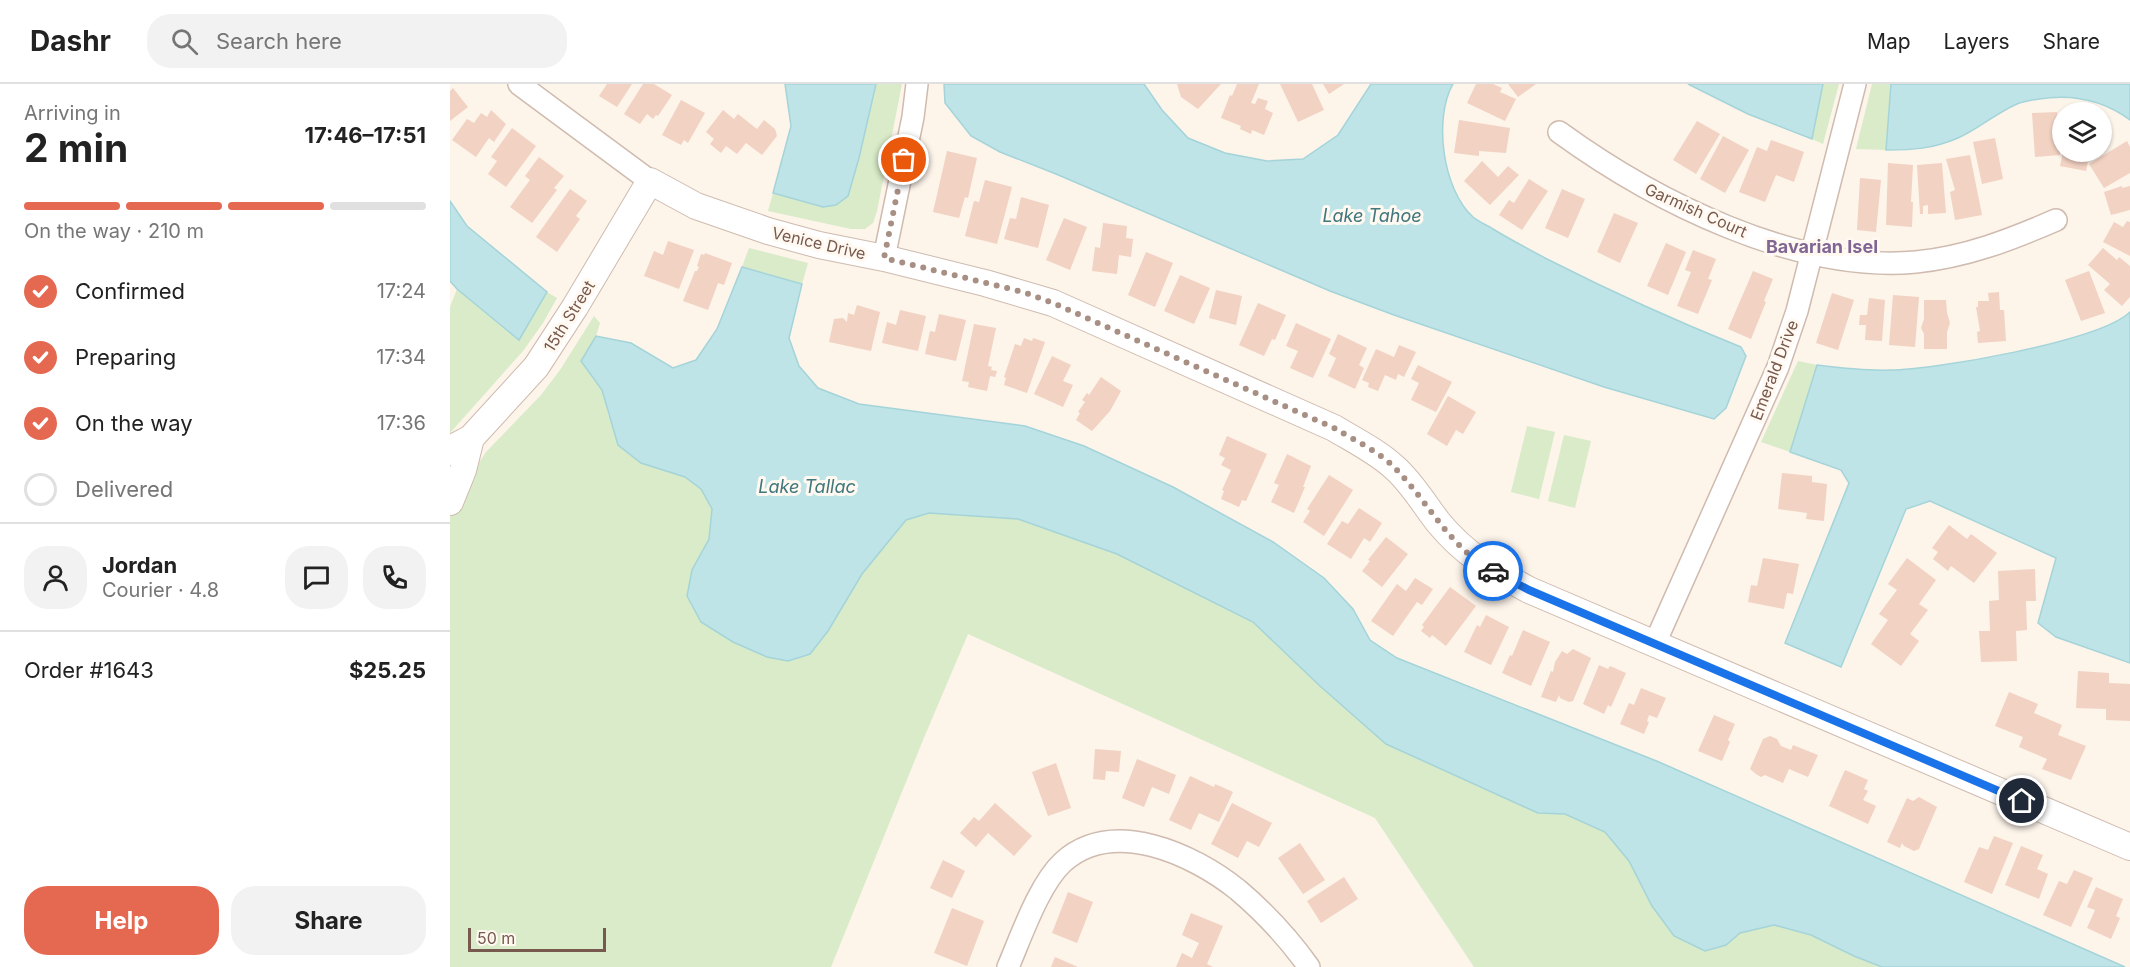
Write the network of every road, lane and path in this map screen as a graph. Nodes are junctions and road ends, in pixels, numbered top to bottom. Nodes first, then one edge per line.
1 (519, 84) edge
2 (917, 84) edge
3 (1855, 84) edge
4 (1559, 132) dead end
5 (650, 181) junction
6 (2056, 220) dead end
7 (1810, 253) junction
8 (884, 258) junction
9 (460, 445) edge
10 (450, 501) edge
11 (1655, 643) junction
12 (2130, 847) edge
13 (1292, 958) edge
14 (1008, 967) edge
15 (1309, 967) edge

1 - 5 street, Venice Drive
2 - 8 street
3 - 7 street, Emerald Drive
4 - 7 street, Garmish Court
5 - 8 street, Venice Drive
5 - 9 street, 15th Street
6 - 7 street, Garmish Court
7 - 11 street, Emerald Drive
8 - 11 street, Venice Drive
9 - 10 street, 15th Street
11 - 12 street, Venice Drive
13 - 14 street
13 - 15 street

